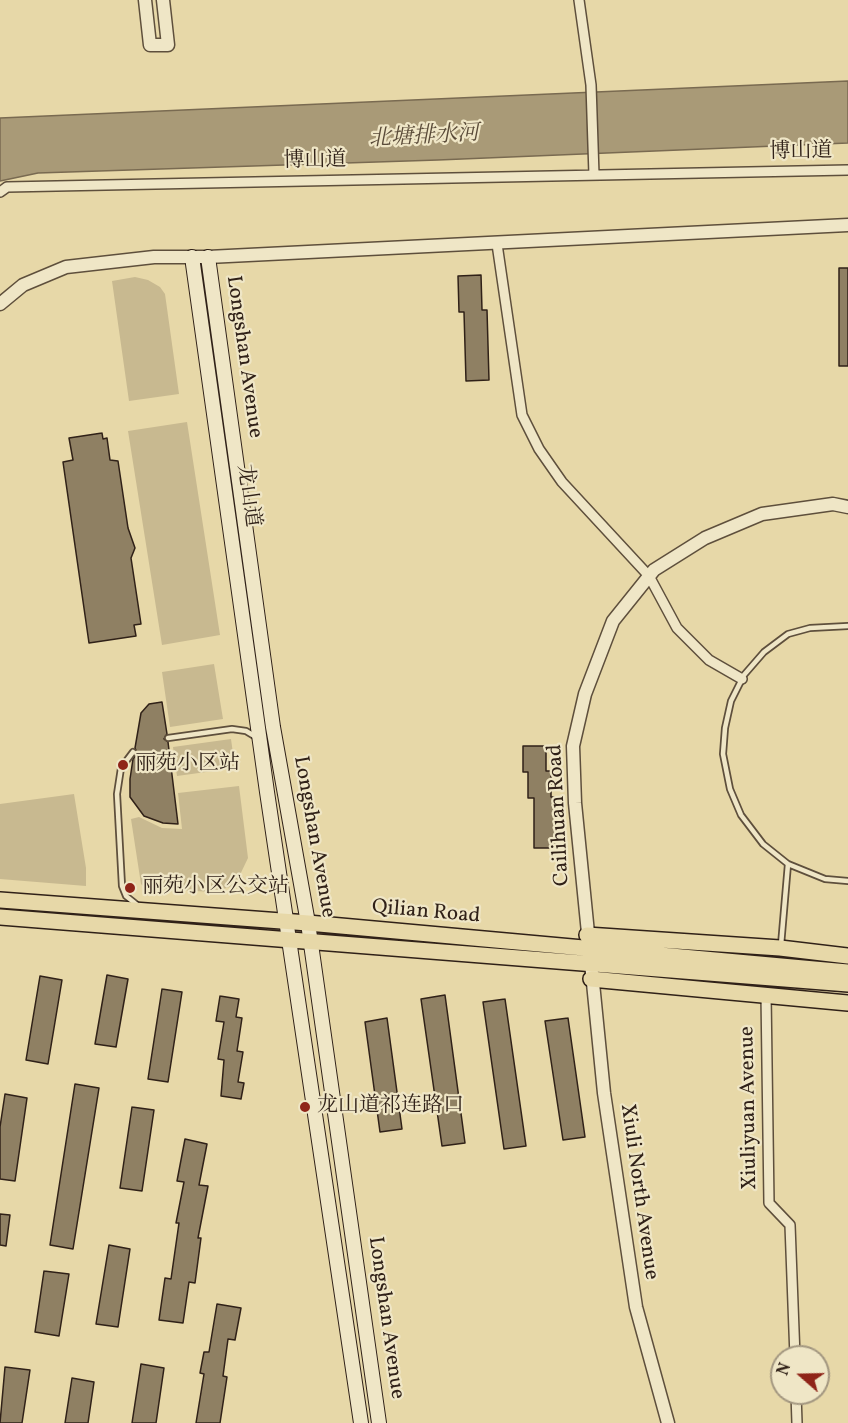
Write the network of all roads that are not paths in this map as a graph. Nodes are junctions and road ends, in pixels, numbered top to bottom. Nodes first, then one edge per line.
1 (145, 0) edge
2 (163, 0) edge
3 (579, 0) edge
4 (848, 170) edge
5 (594, 175) junction
6 (0, 192) edge
7 (848, 225) edge
8 (497, 244) junction
9 (192, 257) junction
10 (208, 257) junction
11 (0, 304) edge
12 (848, 507) edge
13 (649, 576) junction
14 (848, 626) edge
15 (742, 679) junction
16 (168, 738) dead end
17 (260, 741) junction
18 (133, 752) dead end
19 (788, 864) junction
20 (848, 881) edge
21 (0, 900) edge
22 (150, 912) junction
23 (0, 917) edge
24 (286, 921) junction
25 (308, 923) junction
26 (289, 939) junction
27 (310, 941) junction
28 (780, 948) junction
29 (589, 949) junction
30 (848, 956) edge
31 (848, 972) edge
32 (591, 979) junction
33 (848, 984) edge
34 (766, 994) junction
35 (848, 1003) edge
36 (795, 1345) edge
37 (796, 1405) edge
38 (361, 1423) edge
39 (379, 1423) edge
40 (668, 1423) edge
41 (797, 1423) edge

1 - 2 street
3 - 5 street
4 - 5 street, 博山道
5 - 6 street, 博山道
7 - 8 street
8 - 10 street
8 - 13 street
9 - 10 street
9 - 11 street
9 - 17 main road, 龙山道
10 - 25 main road, Longshan Avenue
12 - 13 street, Cailihuan Road
13 - 15 street
13 - 29 street, Cailihuan Road
14 - 15 lane
15 - 19 lane
16 - 17 lane
17 - 24 main road, Longshan Avenue
18 - 22 lane
19 - 20 lane
19 - 28 lane
21 - 22 main road, Qilian Road
22 - 24 main road, Qilian Road
23 - 26 main road, Qilian Road
24 - 25 main road, Qilian Road
24 - 26 main road, Longshan Avenue
25 - 27 main road, Longshan Avenue
25 - 29 main road, Qilian Road
26 - 27 main road, Qilian Road
26 - 38 main road, Longshan Avenue
27 - 29 main road, Qilian Road
27 - 39 main road, Longshan Avenue
28 - 29 main road
28 - 30 main road
29 - 31 main road, Qilian Road
29 - 32 street, Xiuli North Avenue
29 - 33 main road, Qilian Road
32 - 34 main road
32 - 40 street, Xiuli North Avenue
34 - 35 main road
34 - 36 street, Xiuliyuan Avenue
37 - 41 street

